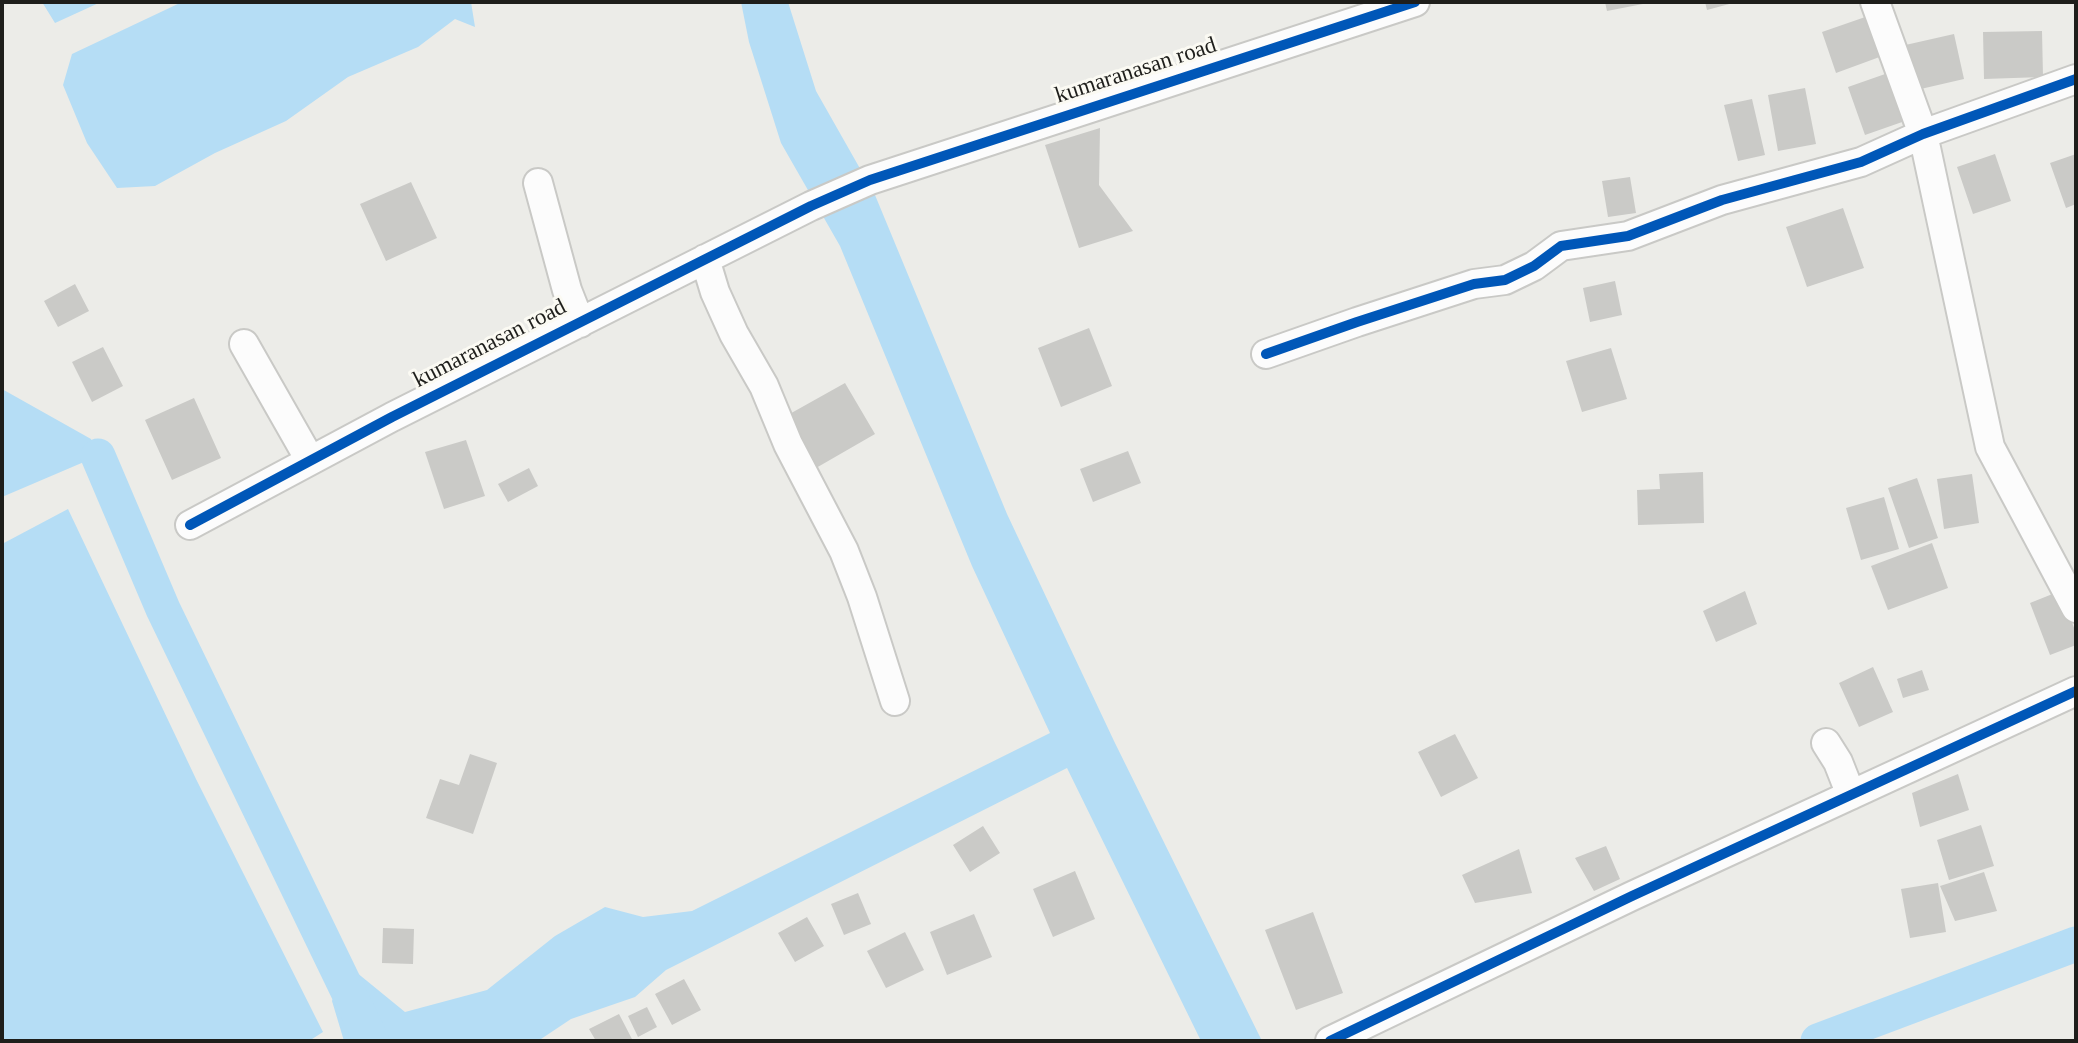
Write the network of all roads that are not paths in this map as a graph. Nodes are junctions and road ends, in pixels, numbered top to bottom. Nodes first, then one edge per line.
1 (1415, 2) edge
2 (1875, 2) edge
3 (2076, 79) edge
4 (1923, 134) junction
5 (538, 183) dead end
6 (705, 259) junction
7 (580, 323) junction
8 (244, 344) dead end
9 (1266, 354) dead end
10 (310, 460) junction
11 (190, 525) dead end
12 (2076, 608) edge
13 (2076, 691) edge
14 (894, 701) dead end
15 (1826, 743) dead end
16 (1851, 795) junction
17 (1330, 1041) edge

1 - 6 street, kumaranasan road
2 - 4 street
3 - 4 street
4 - 9 street
4 - 12 street
5 - 7 street
6 - 7 street, kumaranasan road
6 - 14 street
7 - 10 street, kumaranasan road
8 - 10 street
10 - 11 street, kumaranasan road
13 - 16 street
15 - 16 street
16 - 17 street

